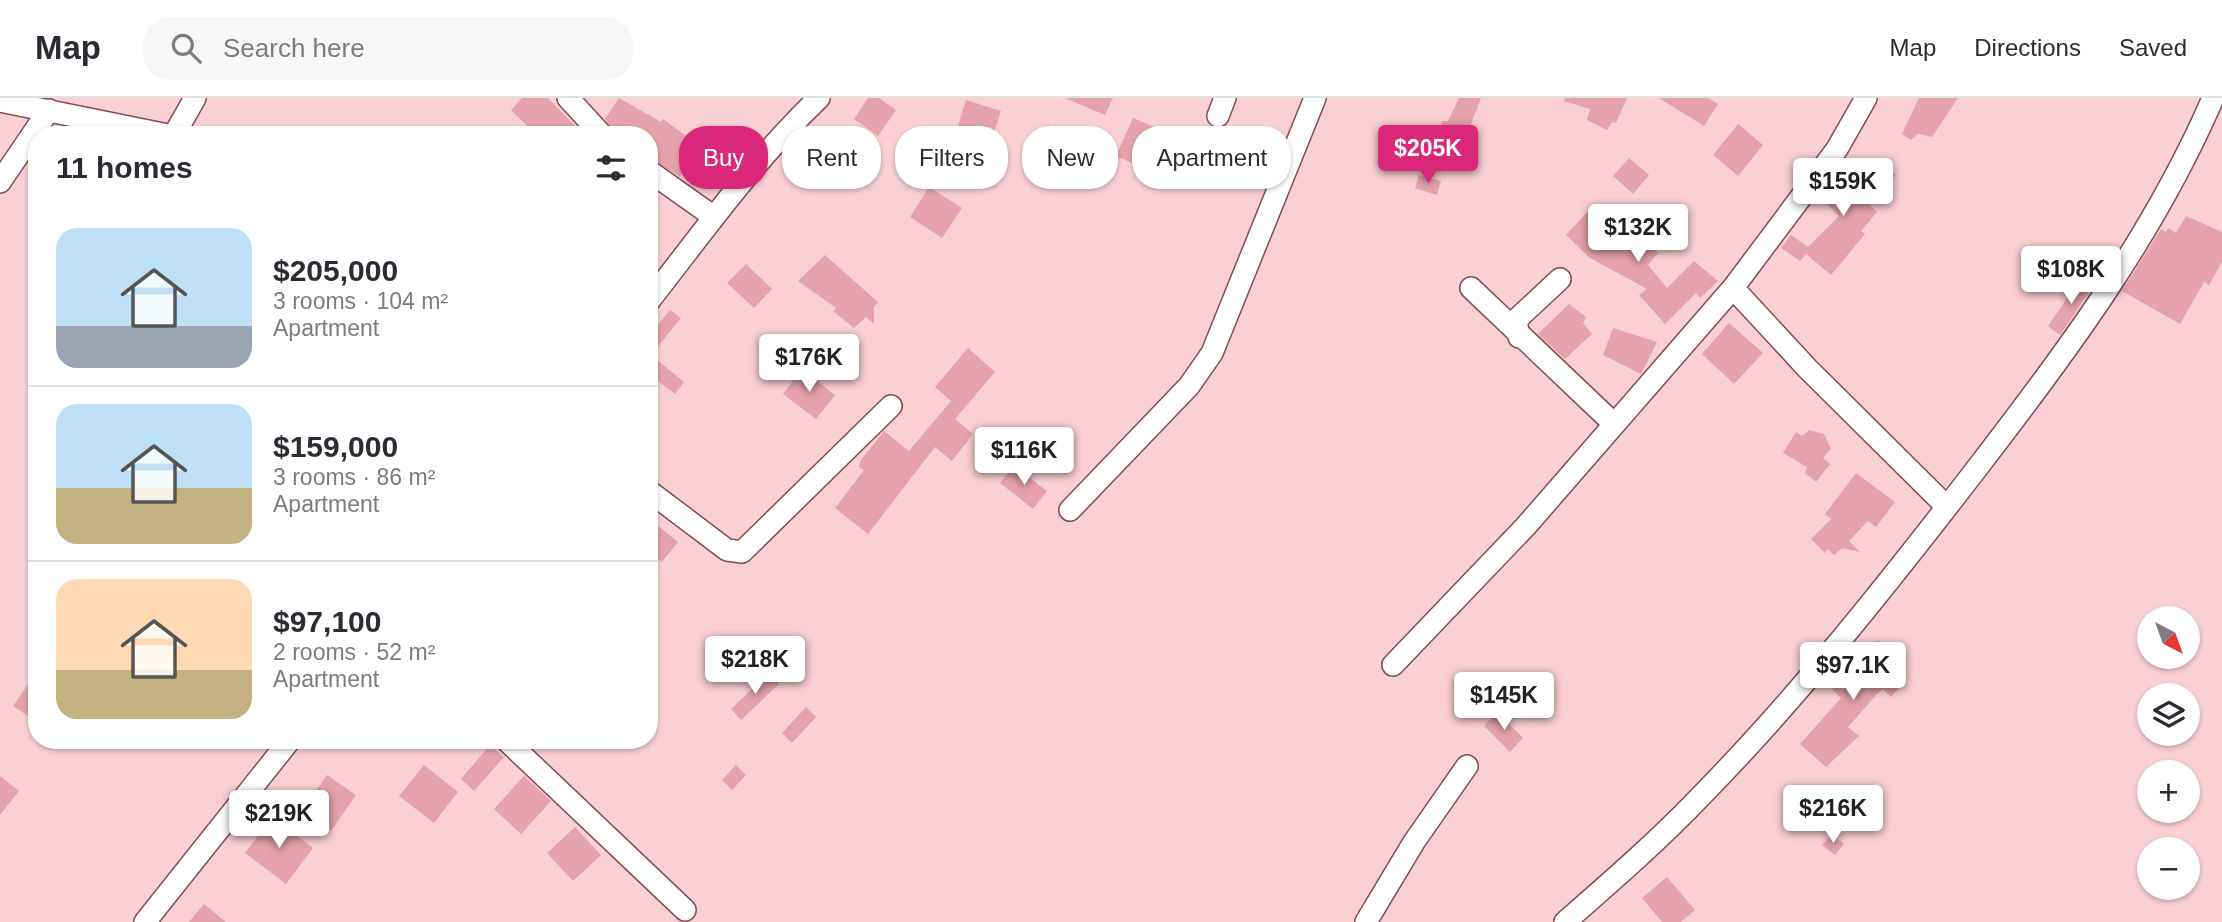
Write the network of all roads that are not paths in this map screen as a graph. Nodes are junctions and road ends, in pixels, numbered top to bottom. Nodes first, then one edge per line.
1 (195, 98) edge
2 (568, 98) edge
3 (819, 98) edge
4 (1315, 98) edge
5 (1866, 98) edge
6 (2213, 98) edge
7 (0, 101) edge
8 (48, 110) junction
9 (37, 126) edge
10 (124, 126) edge
11 (179, 126) edge
12 (594, 126) edge
13 (28, 140) edge
14 (658, 178) edge
15 (0, 182) edge
16 (714, 218) junction
17 (1560, 279) dead end
18 (1471, 288) dead end
19 (1733, 288) junction
20 (658, 290) edge
21 (1519, 337) junction
22 (891, 406) dead end
23 (1614, 424) junction
24 (658, 498) edge
25 (1947, 507) junction
26 (1070, 510) dead end
27 (1393, 665) dead end
28 (283, 749) edge
29 (515, 749) edge
30 (1467, 766) dead end
31 (685, 910) dead end
32 (145, 922) edge
33 (1366, 922) edge
34 (1565, 922) edge

1 - 11 street
2 - 12 street
3 - 16 street
4 - 26 street
5 - 19 street
6 - 25 street
7 - 8 street
8 - 9 street
8 - 10 street
13 - 15 street
14 - 16 street
16 - 20 street
17 - 21 street
18 - 21 street
19 - 23 street
19 - 25 street
21 - 23 street
22 - 24 street
23 - 27 street
25 - 34 street
28 - 32 street
29 - 31 street
30 - 33 street

